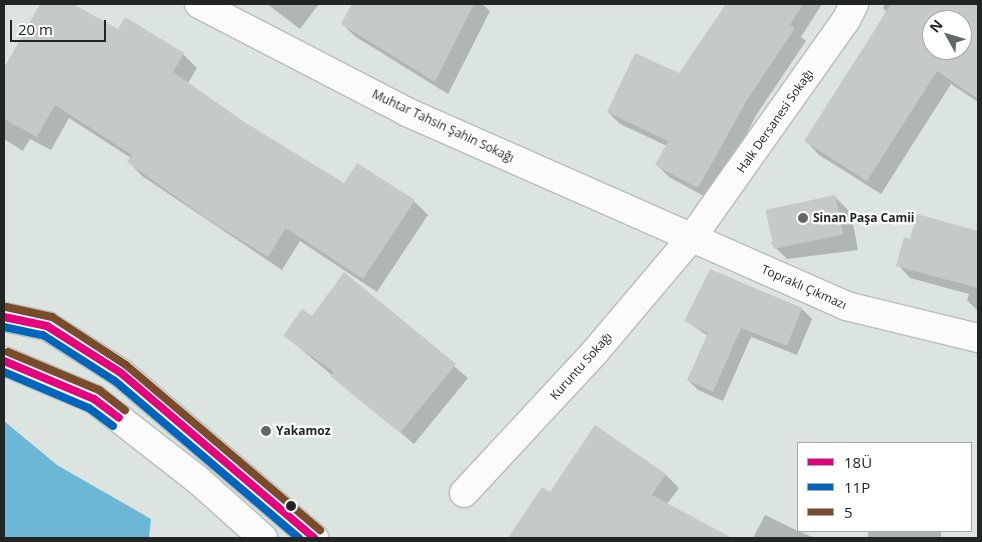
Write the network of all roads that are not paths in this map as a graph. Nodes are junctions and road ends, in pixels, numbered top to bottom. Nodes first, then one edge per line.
1 (199, 4) edge
2 (854, 4) edge
3 (693, 236) junction
4 (4, 317) edge
5 (978, 338) edge
6 (4, 361) edge
7 (464, 493) dead end
8 (263, 538) edge
9 (314, 538) edge

1 - 3 street, Muhtar Tahsin Şahin Sokağı
2 - 3 street, Halk Dersanesi Sokağı
3 - 5 street, Topraklı Çıkmazı
3 - 7 street, Kuruntu Sokağı
4 - 9 street
6 - 8 street

